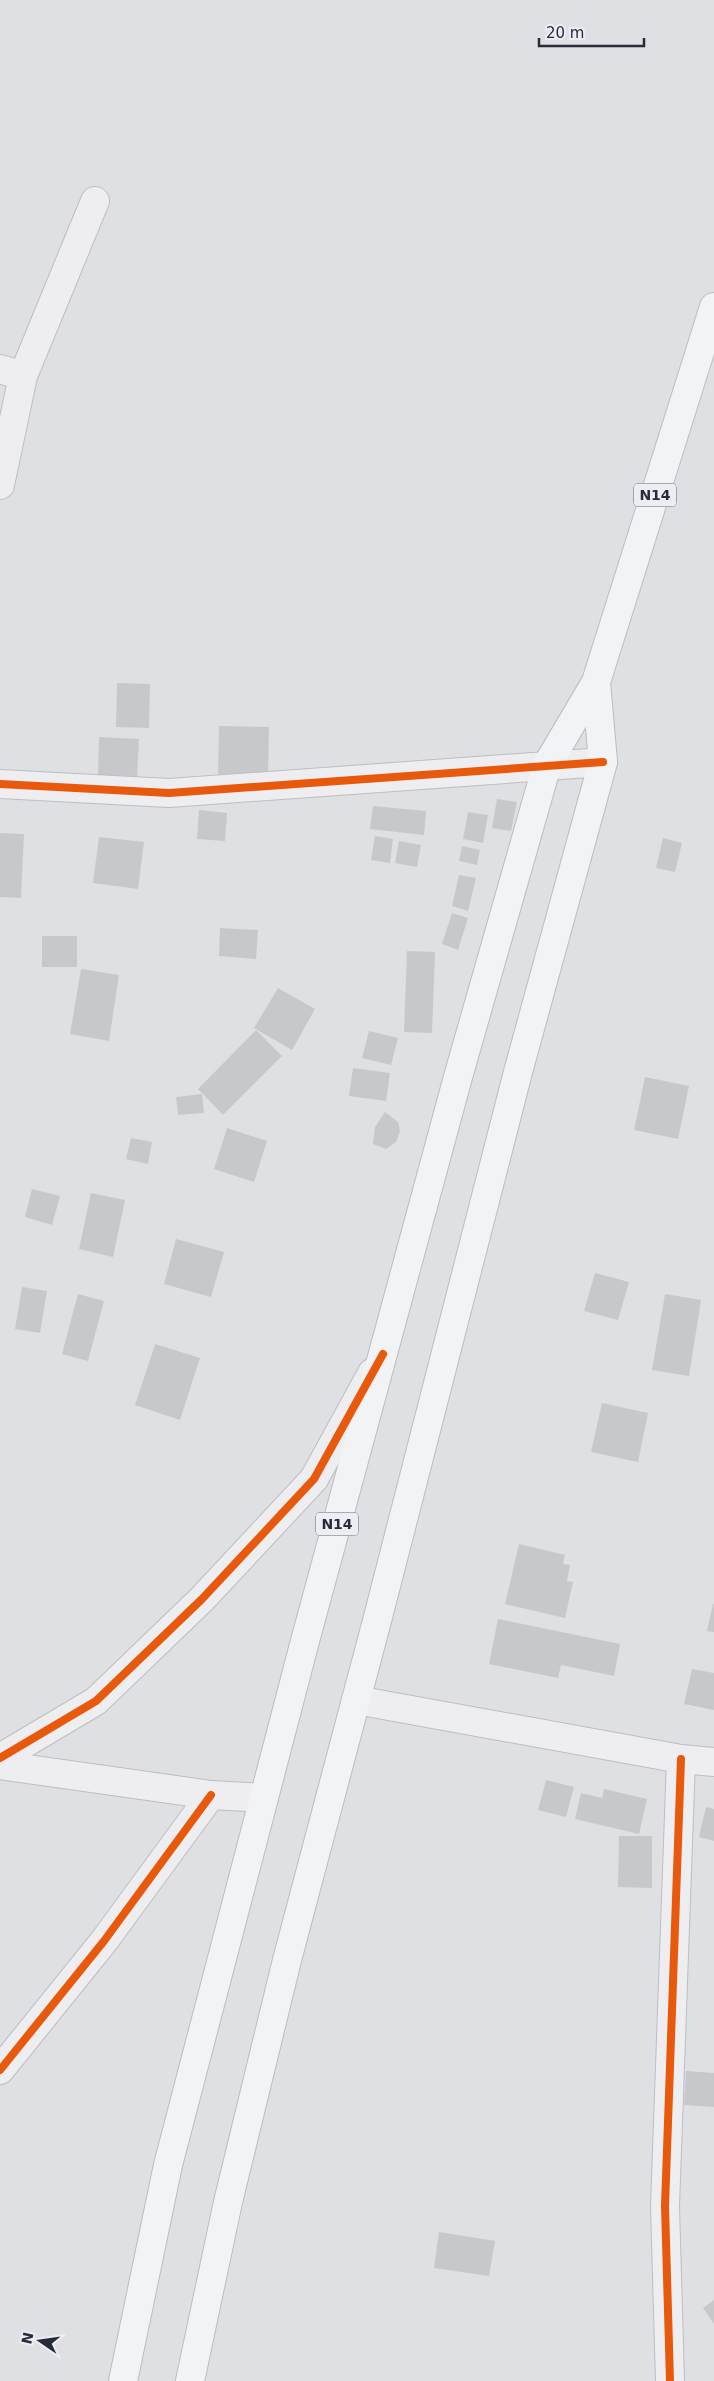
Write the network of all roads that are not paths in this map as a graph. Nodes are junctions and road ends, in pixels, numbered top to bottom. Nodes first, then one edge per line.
1 (95, 201) dead end
2 (714, 307) edge
3 (12, 373) edge
4 (0, 485) edge
5 (596, 682) junction
6 (603, 762) junction
7 (547, 765) junction
8 (0, 784) edge
9 (383, 1354) junction
10 (356, 1700) junction
11 (0, 1758) edge
12 (681, 1759) junction
13 (714, 1762) edge
14 (0, 1764) edge
15 (211, 1795) junction
16 (264, 1798) junction
17 (5, 2053) edge
18 (123, 2381) edge
19 (190, 2381) edge
20 (670, 2381) edge

1 - 3 street
2 - 5 main road, N14
3 - 4 street
5 - 6 main road, N14
5 - 7 main road, N14
6 - 7 street
6 - 10 main road, N14
7 - 8 street
7 - 9 main road, N14
9 - 11 street
9 - 16 main road, N14
10 - 12 street
10 - 19 main road, N14
12 - 13 street
12 - 20 street
14 - 15 street
15 - 16 street
15 - 17 street
16 - 18 main road, N14

